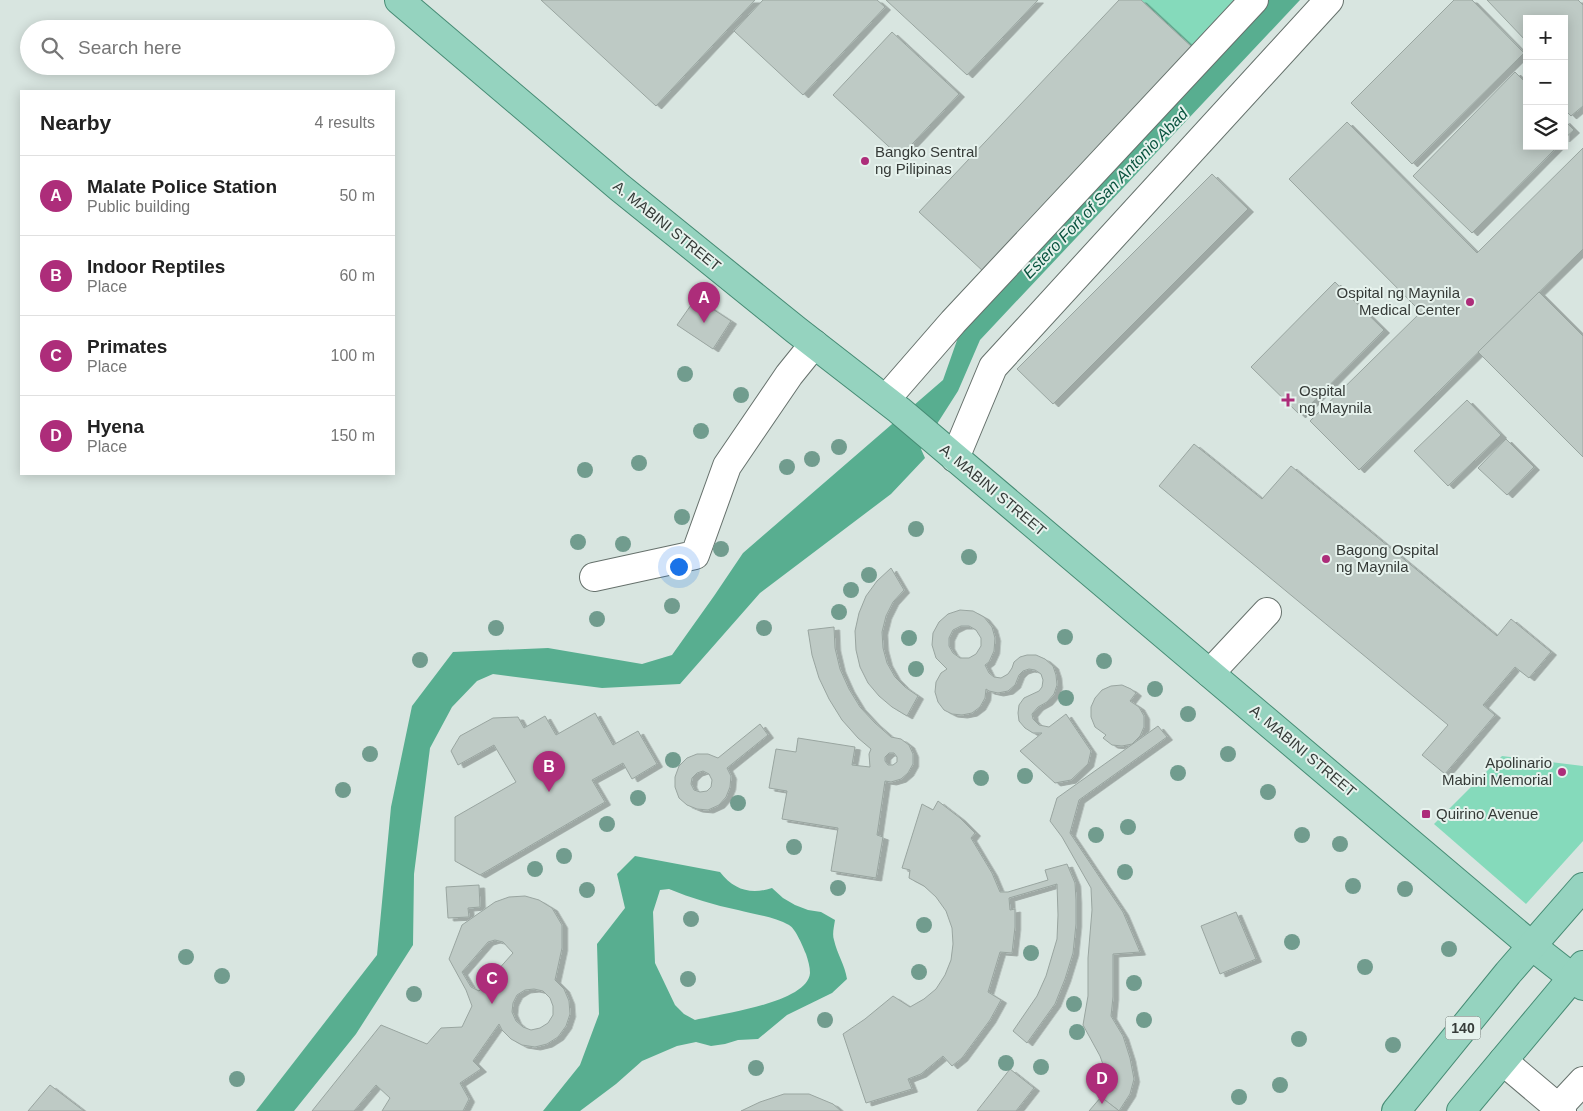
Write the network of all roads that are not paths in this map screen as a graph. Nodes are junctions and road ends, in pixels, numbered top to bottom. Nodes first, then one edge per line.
1 (399, 0) edge
2 (1254, 0) edge
3 (1329, 0) edge
4 (814, 344) junction
5 (893, 405) junction
6 (955, 458) junction
7 (594, 577) dead end
8 (1267, 612) dead end
9 (1210, 672) junction
10 (1583, 888) edge
11 (1532, 946) junction
12 (1580, 976) edge
13 (1503, 1061) junction
14 (1583, 1081) edge
15 (1558, 1110) edge
16 (1396, 1111) edge
17 (1461, 1111) edge

1 - 4 main road, A. MABINI STREET
2 - 5 lane
3 - 6 lane
4 - 5 main road, A. MABINI STREET
4 - 7 lane
5 - 6 main road, A. MABINI STREET
6 - 9 main road, A. MABINI STREET
8 - 9 lane
9 - 11 main road, A. MABINI STREET
10 - 11 main road, 140
11 - 12 main road, A. MABINI STREET
11 - 16 main road, 140
12 - 13 main road
13 - 15 lane
13 - 17 main road
14 - 15 lane

